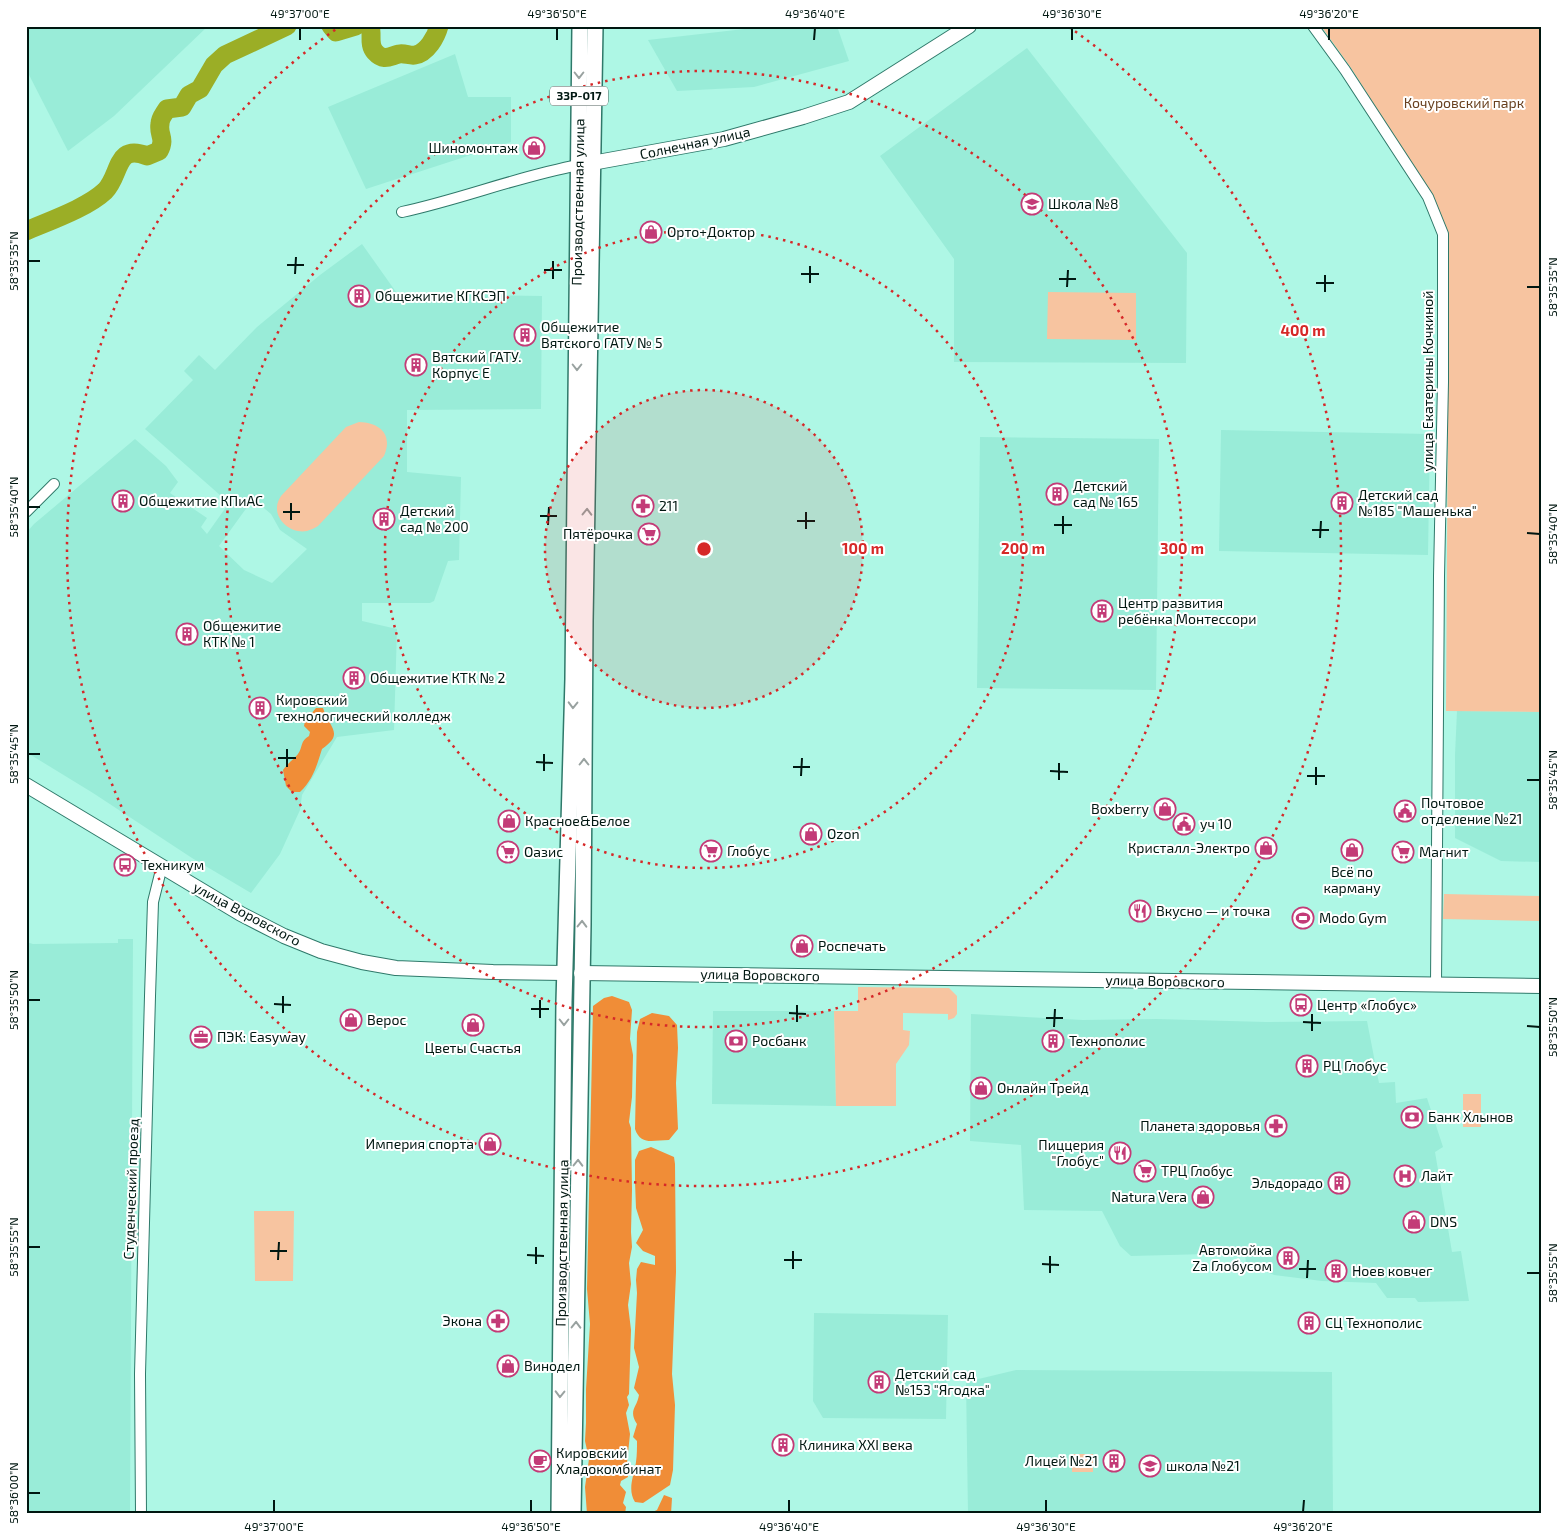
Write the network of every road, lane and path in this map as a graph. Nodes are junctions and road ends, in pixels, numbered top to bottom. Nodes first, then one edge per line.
1 (580, 26) edge
2 (595, 26) edge
3 (969, 26) edge
4 (1313, 26) edge
5 (585, 164) junction
6 (402, 212) dead end
7 (54, 484) dead end
8 (26, 512) edge
9 (26, 785) edge
10 (162, 866) junction
11 (565, 973) junction
12 (581, 973) junction
13 (1436, 985) junction
14 (1541, 986) edge
15 (141, 1514) edge
16 (559, 1514) edge
17 (573, 1514) edge

1 -> 5 highway, Производственная улица / 33Р-017
2 - 5 highway, Производственная улица / 33Р-017
3 - 5 main road, Солнечная улица
4 - 13 street, улица Екатерины Кочкиной
5 - 6 street, Солнечная улица
5 -> 11 highway, Производственная улица
12 -> 5 highway, Производственная улица
7 - 8 street
9 - 10 main road, улица Воровского
10 - 11 main road, улица Воровского
10 - 15 street, Студенческий проезд
11 - 12 highway, улица Воровского
11 -> 16 highway, Производственная улица
12 - 13 main road, улица Воровского
17 -> 12 highway, Производственная улица
13 - 14 main road, улица Воровского

